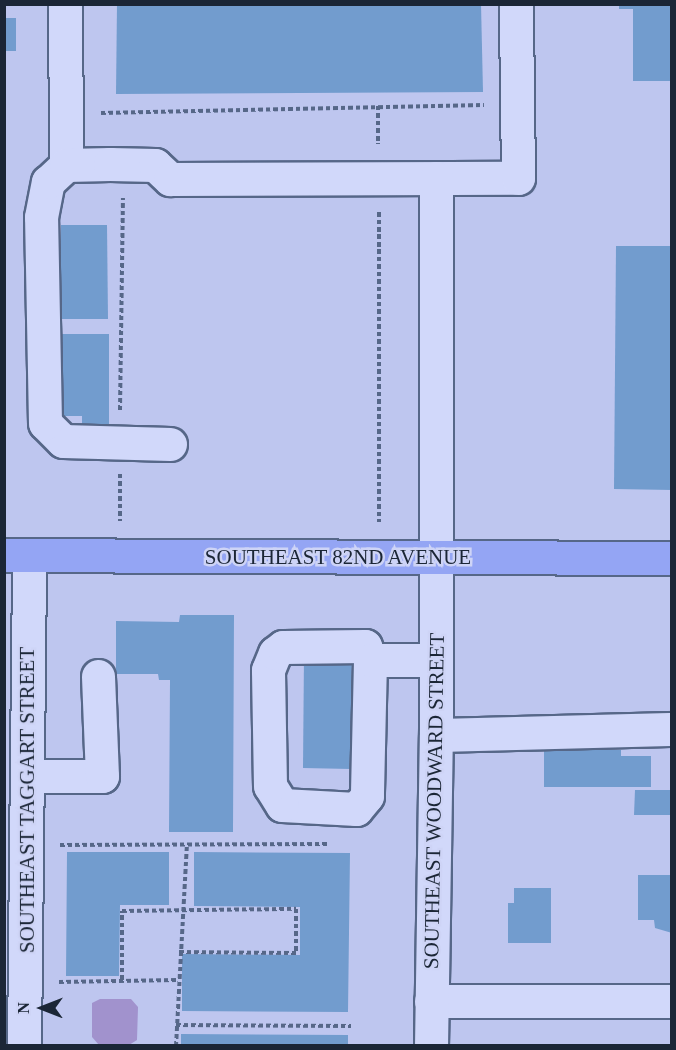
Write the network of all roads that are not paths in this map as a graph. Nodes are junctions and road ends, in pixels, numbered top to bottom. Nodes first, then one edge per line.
1 (65, 4) edge
2 (516, 4) edge
3 (66, 165) junction
4 (436, 178) junction
5 (170, 444) dead end
6 (17, 555) edge
7 (436, 557) junction
8 (672, 558) edge
9 (370, 660) junction
10 (436, 660) junction
11 (99, 676) dead end
12 (672, 729) edge
13 (436, 735) junction
14 (20, 755) edge
15 (15, 997) edge
16 (431, 1001) junction
17 (672, 1001) edge
18 (24, 1046) edge
19 (431, 1046) edge

1 - 3 street
2 - 4 street
3 - 4 street
3 - 5 street
4 - 7 street, SOUTHEAST WOODWARD STREET
6 - 7 main road, SOUTHEAST 82ND AVENUE
6 - 14 street, SOUTHEAST TAGGART STREET
7 - 8 main road, SOUTHEAST 82ND AVENUE
7 - 10 street, SOUTHEAST WOODWARD STREET
9 - 9 street
9 - 10 street
10 - 13 street, SOUTHEAST WOODWARD STREET
11 - 14 street
12 - 13 street
13 - 16 street, SOUTHEAST WOODWARD STREET
14 - 15 street, SOUTHEAST TAGGART STREET
15 - 18 street, SOUTHEAST TAGGART STREET
16 - 17 street
16 - 19 street, SOUTHEAST WOODWARD STREET

